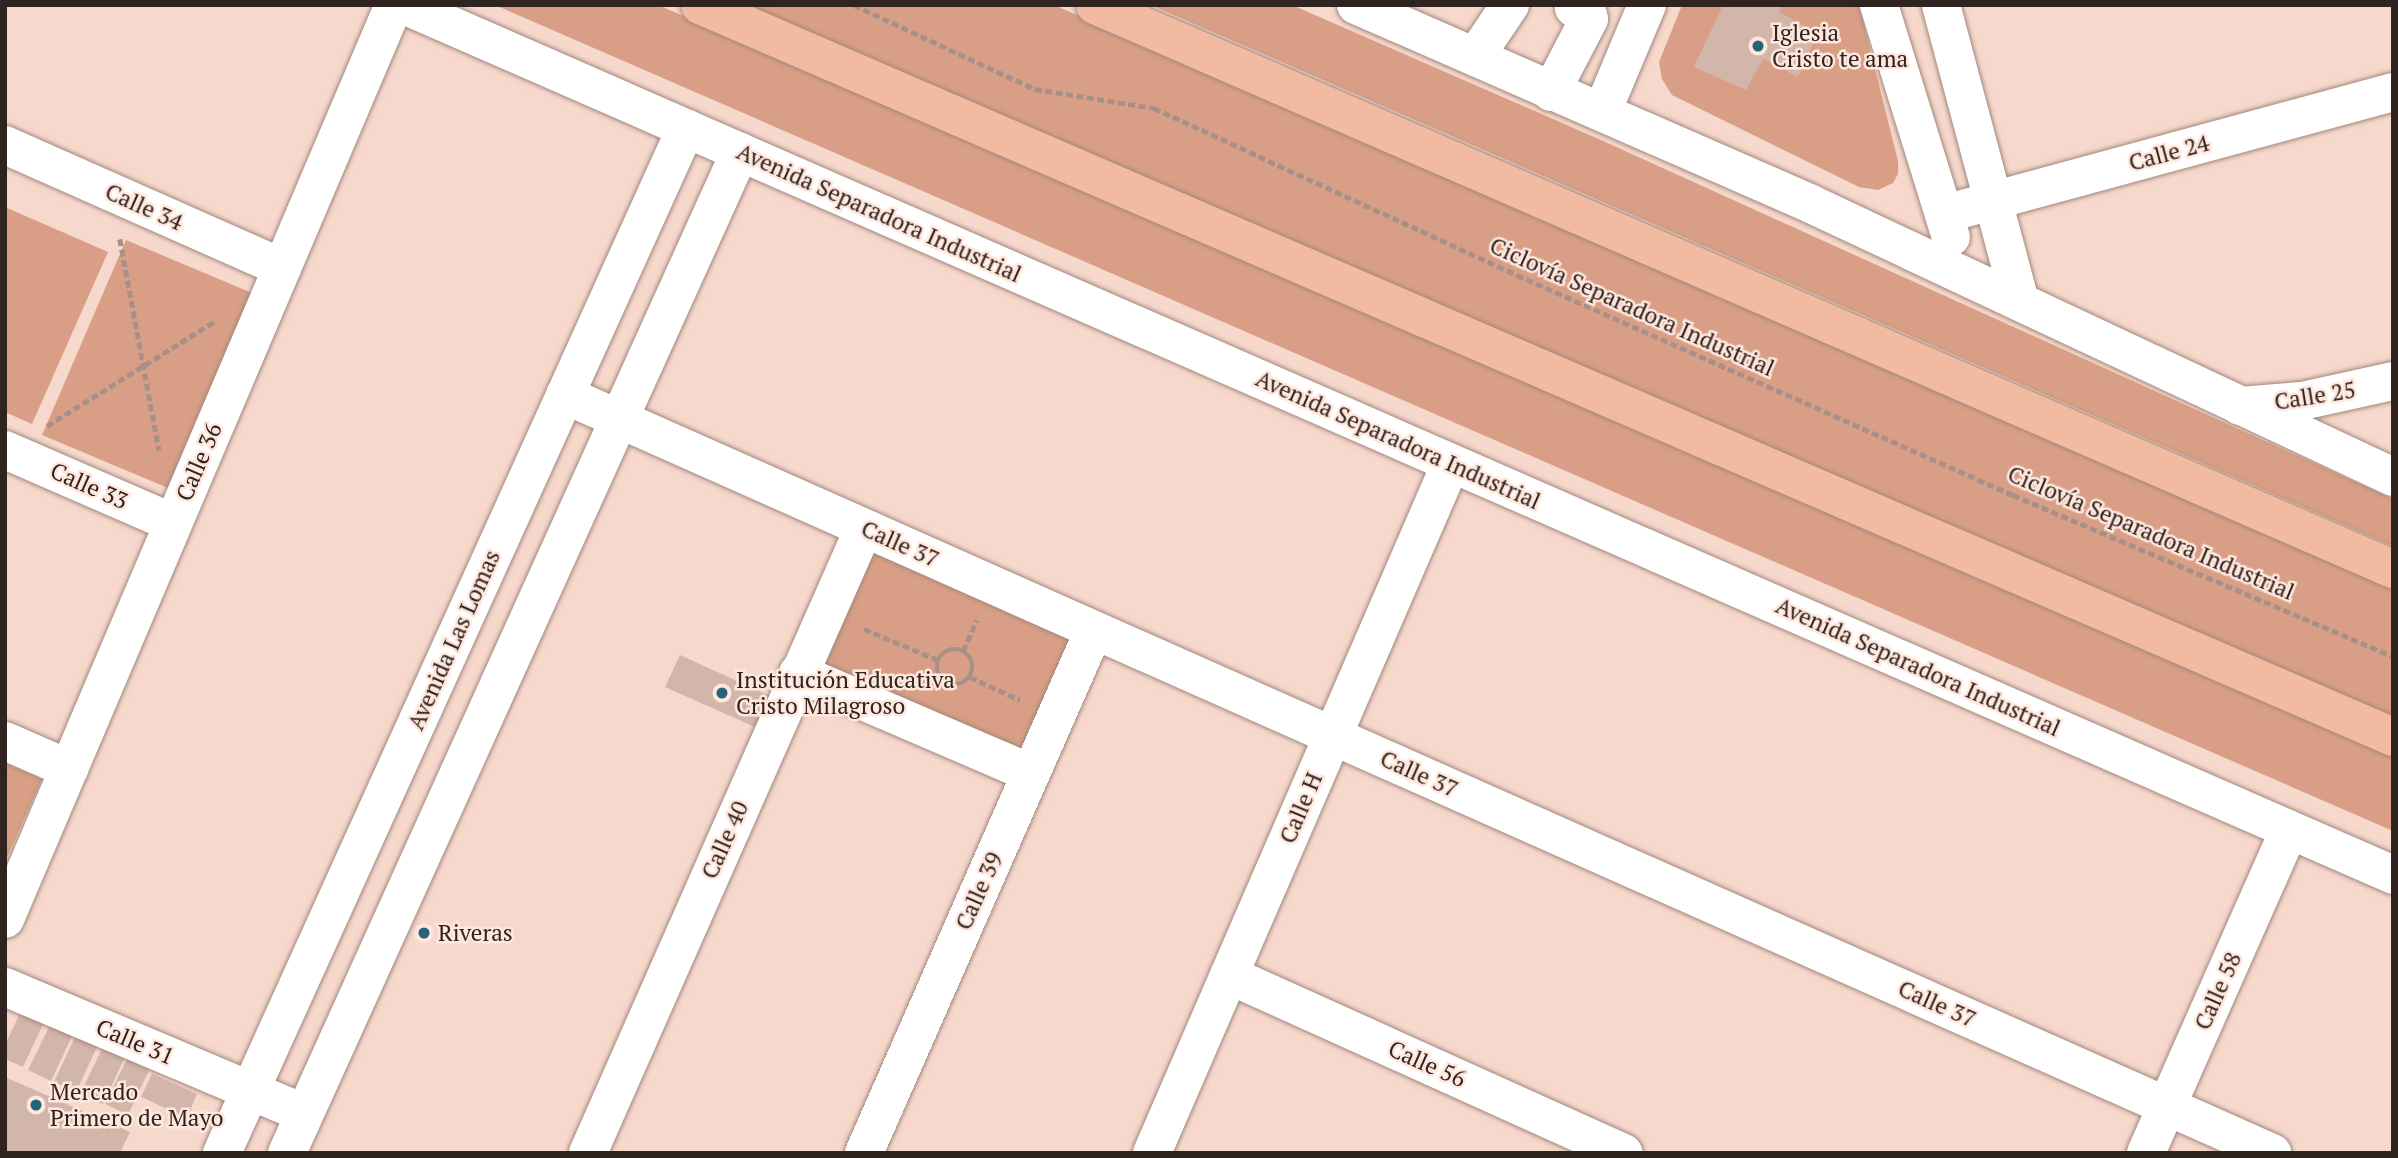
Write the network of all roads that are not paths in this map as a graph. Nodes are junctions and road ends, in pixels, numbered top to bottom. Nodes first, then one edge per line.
1 (394, 5) edge
2 (404, 5) edge
3 (700, 5) edge
4 (1095, 5) edge
5 (1356, 5) edge
6 (1510, 5) edge
7 (1647, 5) edge
8 (1879, 5) edge
9 (1941, 5) edge
10 (1574, 8) dead end
11 (1475, 57) junction
12 (1551, 92) junction
13 (2393, 93) edge
14 (1602, 112) junction
15 (686, 128) junction
16 (5, 145) edge
17 (740, 152) junction
18 (1994, 200) junction
19 (1944, 214) junction
20 (282, 268) junction
21 (1962, 273) junction
22 (2020, 302) junction
23 (2393, 381) edge
24 (565, 395) junction
25 (2237, 406) junction
26 (619, 419) junction
27 (6, 450) edge
28 (1451, 463) junction
29 (2393, 477) edge
30 (173, 523) junction
31 (864, 528) junction
32 (2393, 569) edge
33 (1094, 630) junction
34 (798, 673) junction
35 (1333, 736) junction
36 (2393, 737) edge
37 (5, 741) edge
38 (69, 769) junction
39 (1030, 773) junction
40 (2289, 830) junction
41 (2393, 875) edge
42 (5, 919) edge
43 (1229, 975) junction
44 (5, 987) edge
45 (250, 1090) junction
46 (2167, 1106) junction
47 (303, 1114) junction
48 (222, 1153) edge
49 (287, 1153) edge
50 (588, 1153) edge
51 (864, 1153) edge
52 (1152, 1153) edge
53 (1624, 1153) edge
54 (2146, 1153) edge
55 (2272, 1153) edge

1 - 20 street, Calle 36
2 - 15 street, Avenida Separadora Industrial
3 - 36 main road
4 - 32 main road
5 - 11 street
6 - 11 street
7 - 14 street
8 - 19 street
9 - 18 street
10 - 12 street
11 - 12 street
12 - 14 street
13 - 18 street, Calle 24
14 - 21 street
15 - 17 street, Avenida Separadora Industrial
15 - 24 street, Avenida Las Lomas
16 - 20 street, Calle 34
17 - 26 street
17 - 28 street, Avenida Separadora Industrial
18 - 19 street, Calle 24
18 - 22 street
19 - 21 street
20 - 30 street, Calle 36
21 - 22 street
22 - 25 street
23 - 25 street, Calle 25
24 - 26 street, Calle 37
24 - 45 street, Avenida Las Lomas
25 - 29 street
26 - 31 street, Calle 37
26 - 47 street
27 - 30 street, Calle 33
28 - 35 street, Calle H
28 - 40 street, Avenida Separadora Industrial
30 - 38 street, Calle 36
31 - 33 street, Calle 37
31 - 34 street, Calle 40
33 - 35 street, Calle 37
33 - 39 street, Calle 39
34 - 39 street
34 - 50 street, Calle 40
35 - 43 street, Calle H
35 - 46 street, Calle 37
37 - 38 street
38 - 42 street, Calle 36
39 - 51 street, Calle 39
40 - 41 street, Avenida Separadora Industrial
40 - 46 street, Calle 58
43 - 52 street, Calle H
43 - 53 street, Calle 56
44 - 45 street, Calle 31
45 - 47 street, Calle 31
45 - 48 street, Avenida Las Lomas
46 - 54 street, Calle 58
46 - 55 street, Calle 37
47 - 49 street

